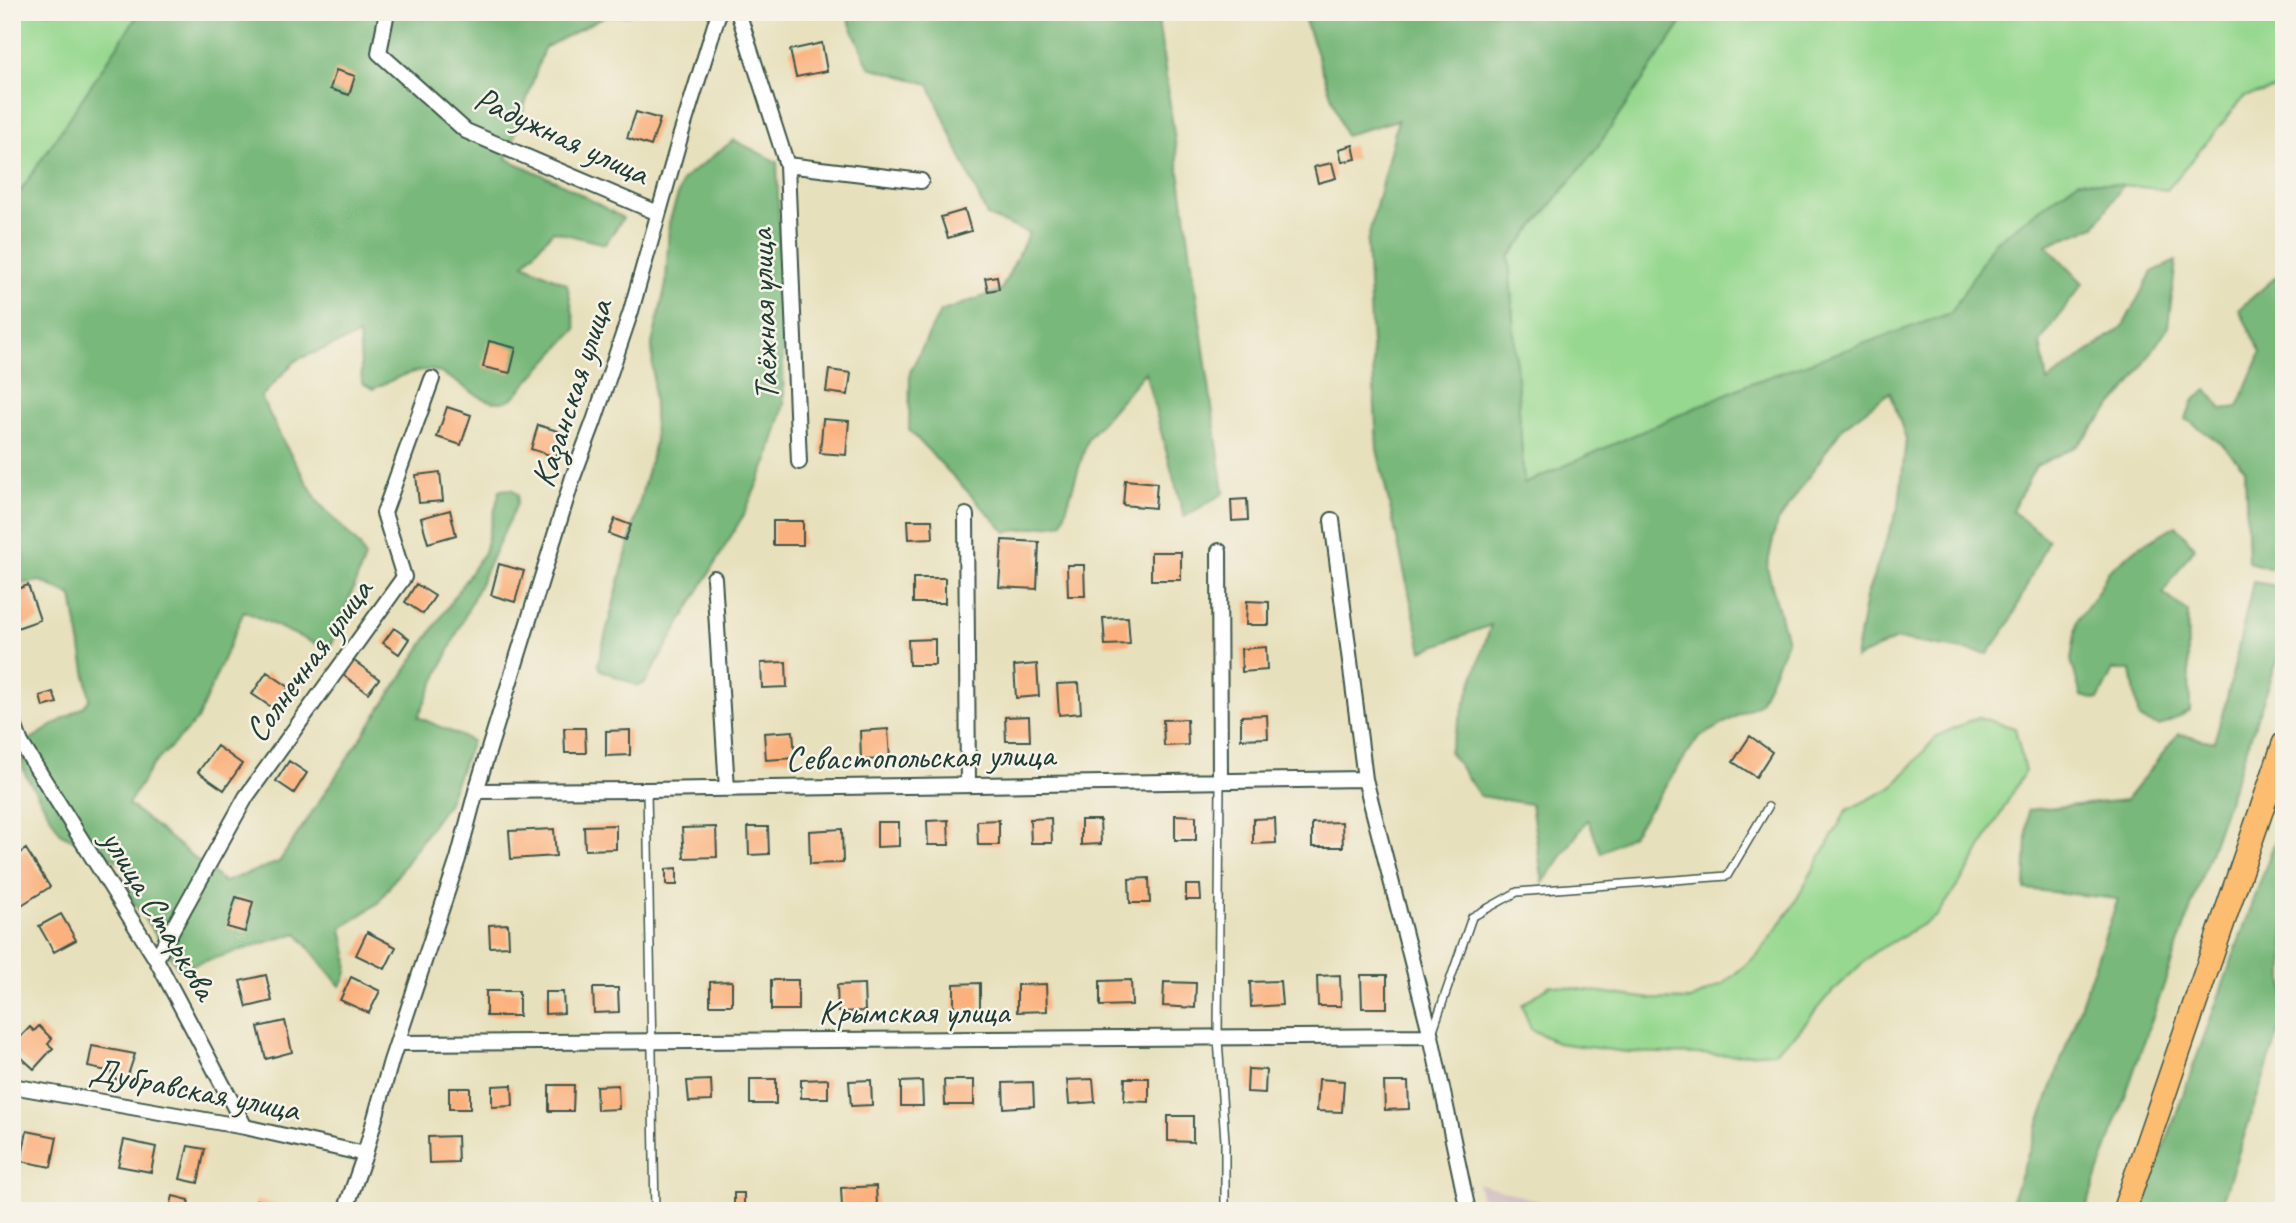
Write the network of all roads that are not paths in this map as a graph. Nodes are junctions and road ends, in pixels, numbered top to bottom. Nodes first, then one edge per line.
1 (387, 12) edge
2 (719, 12) edge
3 (738, 12) edge
4 (787, 165) junction
5 (921, 181) dead end
6 (659, 212) junction
7 (432, 379) dead end
8 (799, 462) dead end
9 (966, 515) dead end
10 (1332, 520) dead end
11 (1219, 551) dead end
12 (714, 578) dead end
13 (12, 719) edge
14 (17, 743) edge
15 (2284, 744) edge
16 (1365, 779) junction
17 (1220, 781) junction
18 (968, 785) junction
19 (727, 789) junction
20 (647, 790) junction
21 (476, 791) junction
22 (1768, 807) dead end
23 (156, 959) junction
24 (1431, 1036) junction
25 (1218, 1039) junction
26 (653, 1041) junction
27 (397, 1044) junction
28 (12, 1086) edge
29 (245, 1127) junction
30 (365, 1154) junction
31 (345, 1211) edge
32 (655, 1211) edge
33 (1225, 1211) edge
34 (1468, 1211) edge
35 (2124, 1211) edge

1 - 6 street, Радужная улица
2 - 6 street, Казанская улица
3 - 4 street, Таёжная улица
4 - 5 street
4 - 8 street, Таёжная улица
6 - 21 street, Казанская улица
7 - 23 street, Солнечная улица
9 - 18 street
10 - 16 street
11 - 17 street
12 - 19 street
13 - 14 street, улица Старкова
14 - 23 street, улица Старкова
15 - 35 main road
16 - 17 street, Севастопольская улица
16 - 24 street
17 - 18 street, Севастопольская улица
17 - 25 lane
18 - 19 street, Севастопольская улица
19 - 20 street, Севастопольская улица
20 - 21 street, Севастопольская улица
20 - 26 lane
21 - 27 street, Казанская улица
22 - 24 lane
23 - 29 street, улица Старкова
24 - 25 street, Крымская улица
24 - 34 street
25 - 26 street, Крымская улица
25 - 33 lane
26 - 27 street, Крымская улица
26 - 32 lane
27 - 30 street, Казанская улица
28 - 29 street, Дубравская улица
29 - 30 street, Дубравская улица
30 - 31 street, Казанская улица

